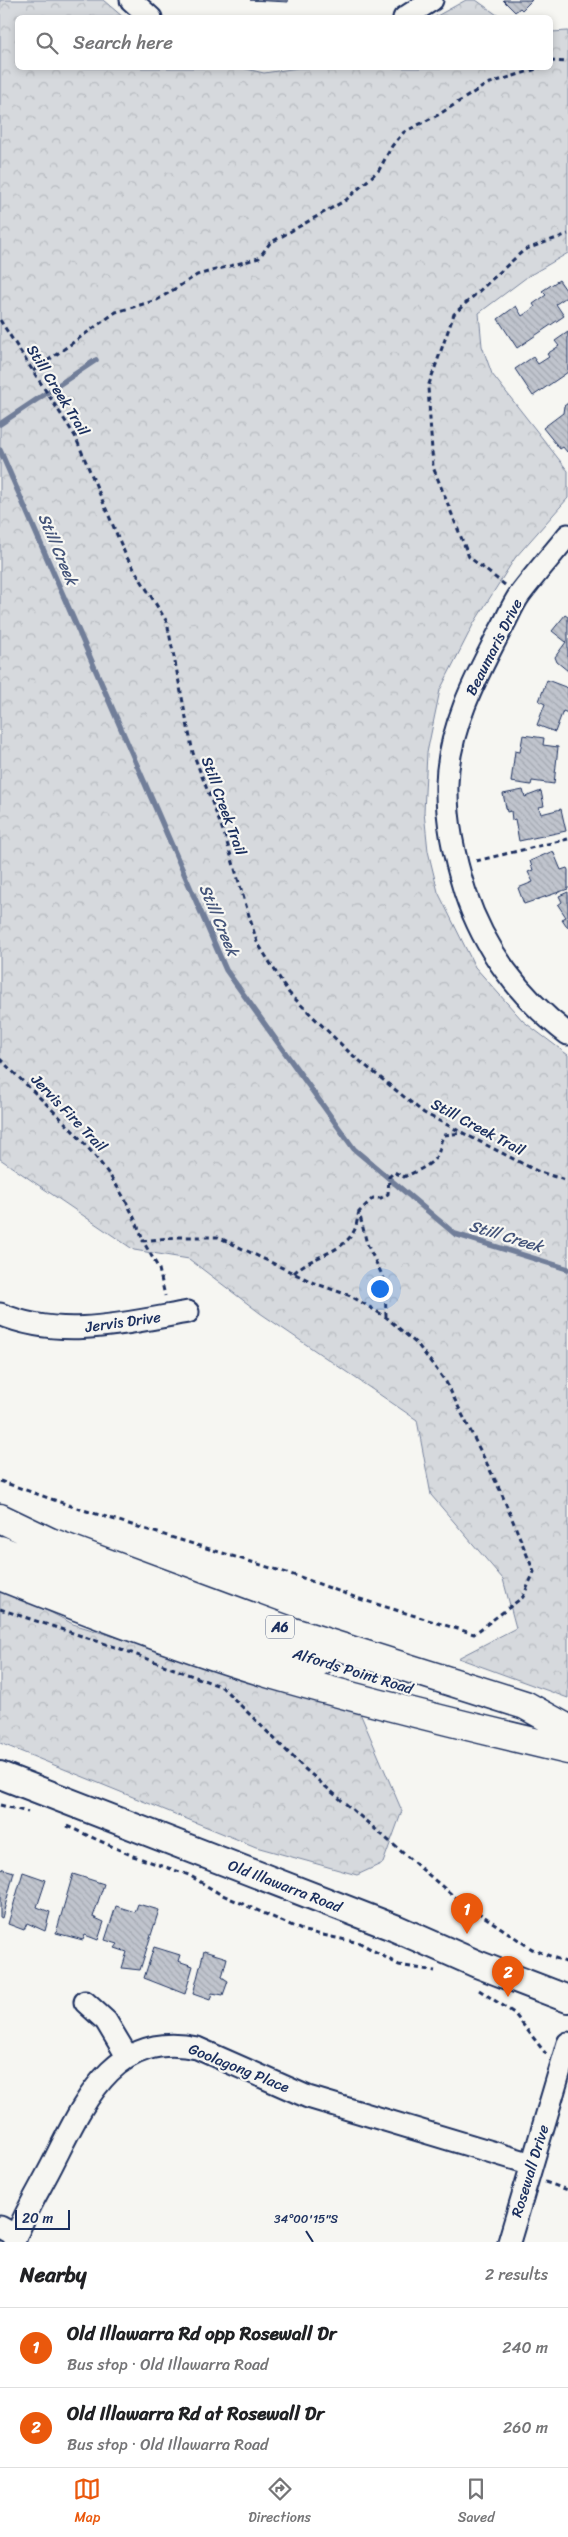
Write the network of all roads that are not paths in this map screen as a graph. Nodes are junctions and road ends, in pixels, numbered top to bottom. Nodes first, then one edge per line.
1 (130, 0) edge
2 (432, 0) edge
3 (148, 15) edge
4 (409, 15) edge
5 (568, 535) edge
6 (568, 1034) edge
7 (188, 1312) road end
8 (0, 1314) edge
9 (0, 1518) edge
10 (0, 1550) edge
11 (0, 1576) edge
12 (566, 1734) edge
13 (0, 1775) edge
14 (568, 2000) edge
15 (85, 2002) dead end
16 (566, 2051) edge
17 (127, 2056) junction
18 (532, 2164) junction
19 (10, 2235) edge
20 (509, 2242) edge

1 - 3 street
2 - 4 street
5 - 6 street, Beaumaris Drive
7 - 8 street, Jervis Drive
9 - 12 highway, A6
10 - 12 highway, Alfords Point Road / A6
11 - 12 highway, Alfords Point Road
13 - 14 street, Old Illawarra Road
15 - 17 street
16 - 18 street, Rosewall Drive
17 - 18 street, Goolagong Place
17 - 19 street, Goolagong Place
18 - 20 street, Rosewall Drive

